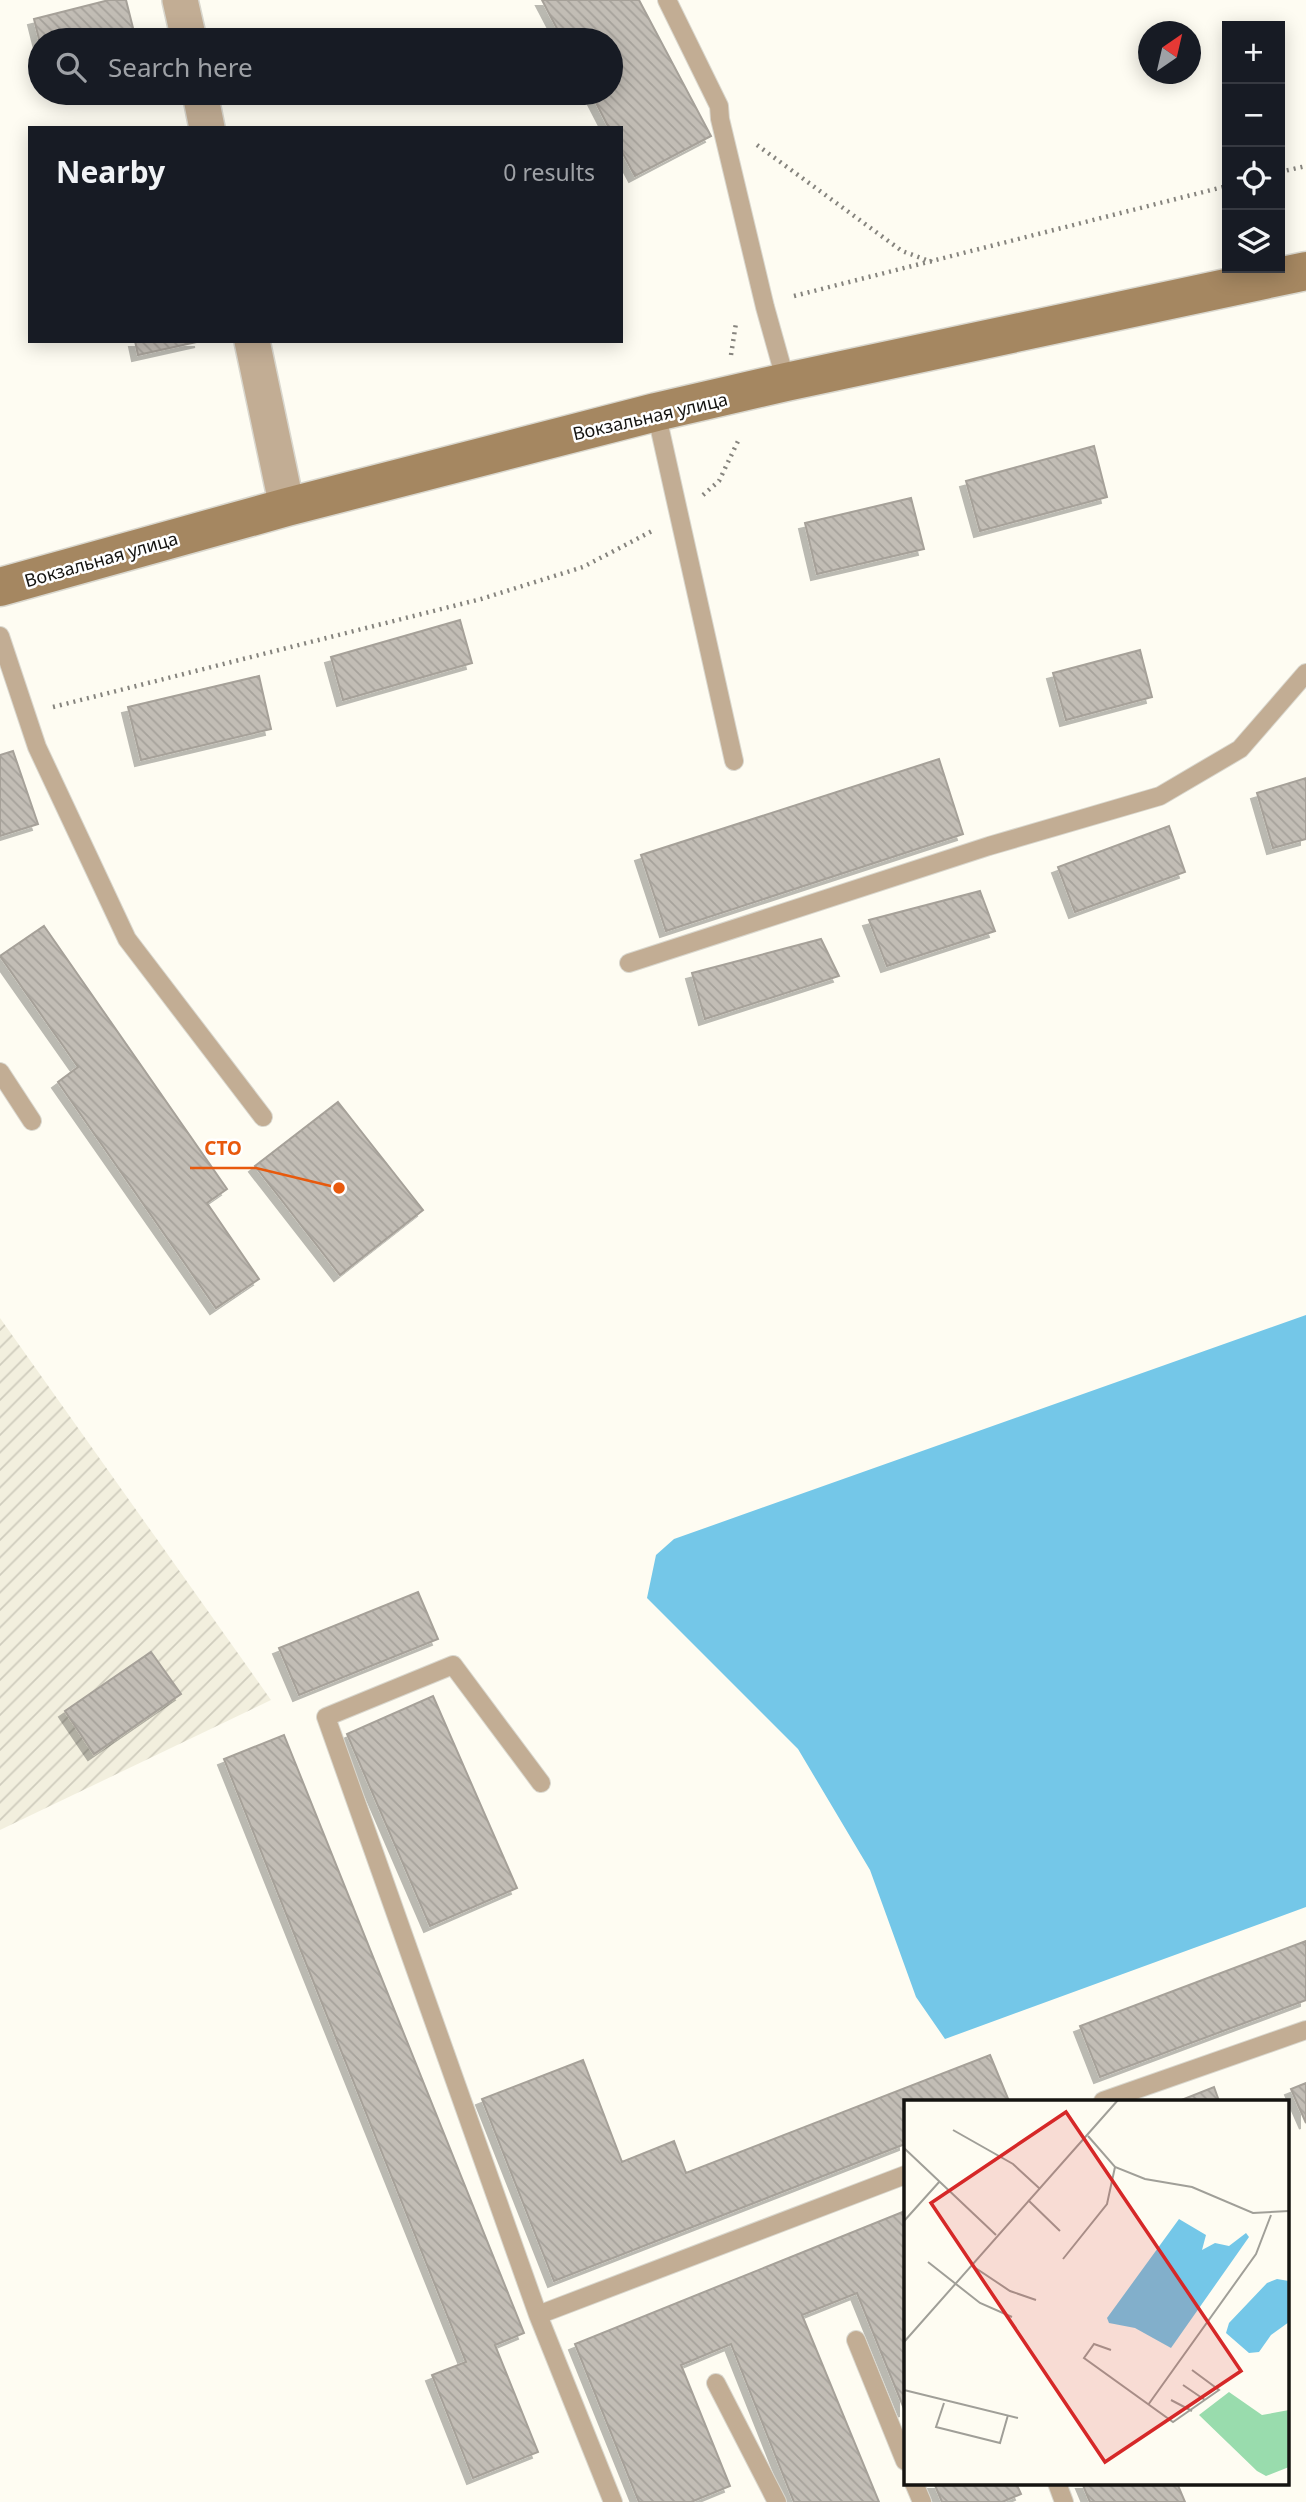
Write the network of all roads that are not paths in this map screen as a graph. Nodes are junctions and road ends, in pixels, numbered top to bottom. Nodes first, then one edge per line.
1 (180, 0) edge
2 (667, 0) edge
3 (186, 28) edge
4 (202, 105) edge
5 (207, 126) edge
6 (1306, 271) edge
7 (252, 343) edge
8 (786, 382) junction
9 (656, 412) junction
10 (287, 507) junction
11 (0, 587) edge
12 (0, 636) edge
13 (1306, 673) edge
14 (734, 761) dead end
15 (629, 963) dead end
16 (0, 1072) edge
17 (263, 1117) dead end
18 (32, 1121) dead end
19 (541, 1783) dead end
20 (1306, 2030) edge
21 (1106, 2100) edge
22 (904, 2175) edge
23 (538, 2315) junction
24 (856, 2340) dead end
25 (716, 2384) dead end
26 (904, 2459) edge
27 (914, 2484) edge
28 (1057, 2484) edge
29 (613, 2502) edge
30 (777, 2502) edge
31 (922, 2502) edge
32 (1064, 2502) edge

1 - 3 street
2 - 8 lane
4 - 5 street
6 - 8 main road, Вокзальная улица
7 - 10 street
8 - 9 main road, Вокзальная улица
9 - 10 main road, Вокзальная улица
9 - 14 lane
10 - 11 main road, Вокзальная улица
12 - 17 lane
13 - 15 lane
16 - 18 lane
19 - 23 lane
20 - 21 lane
22 - 23 lane
23 - 29 lane
24 - 26 lane
25 - 30 lane
27 - 31 lane
28 - 32 lane

